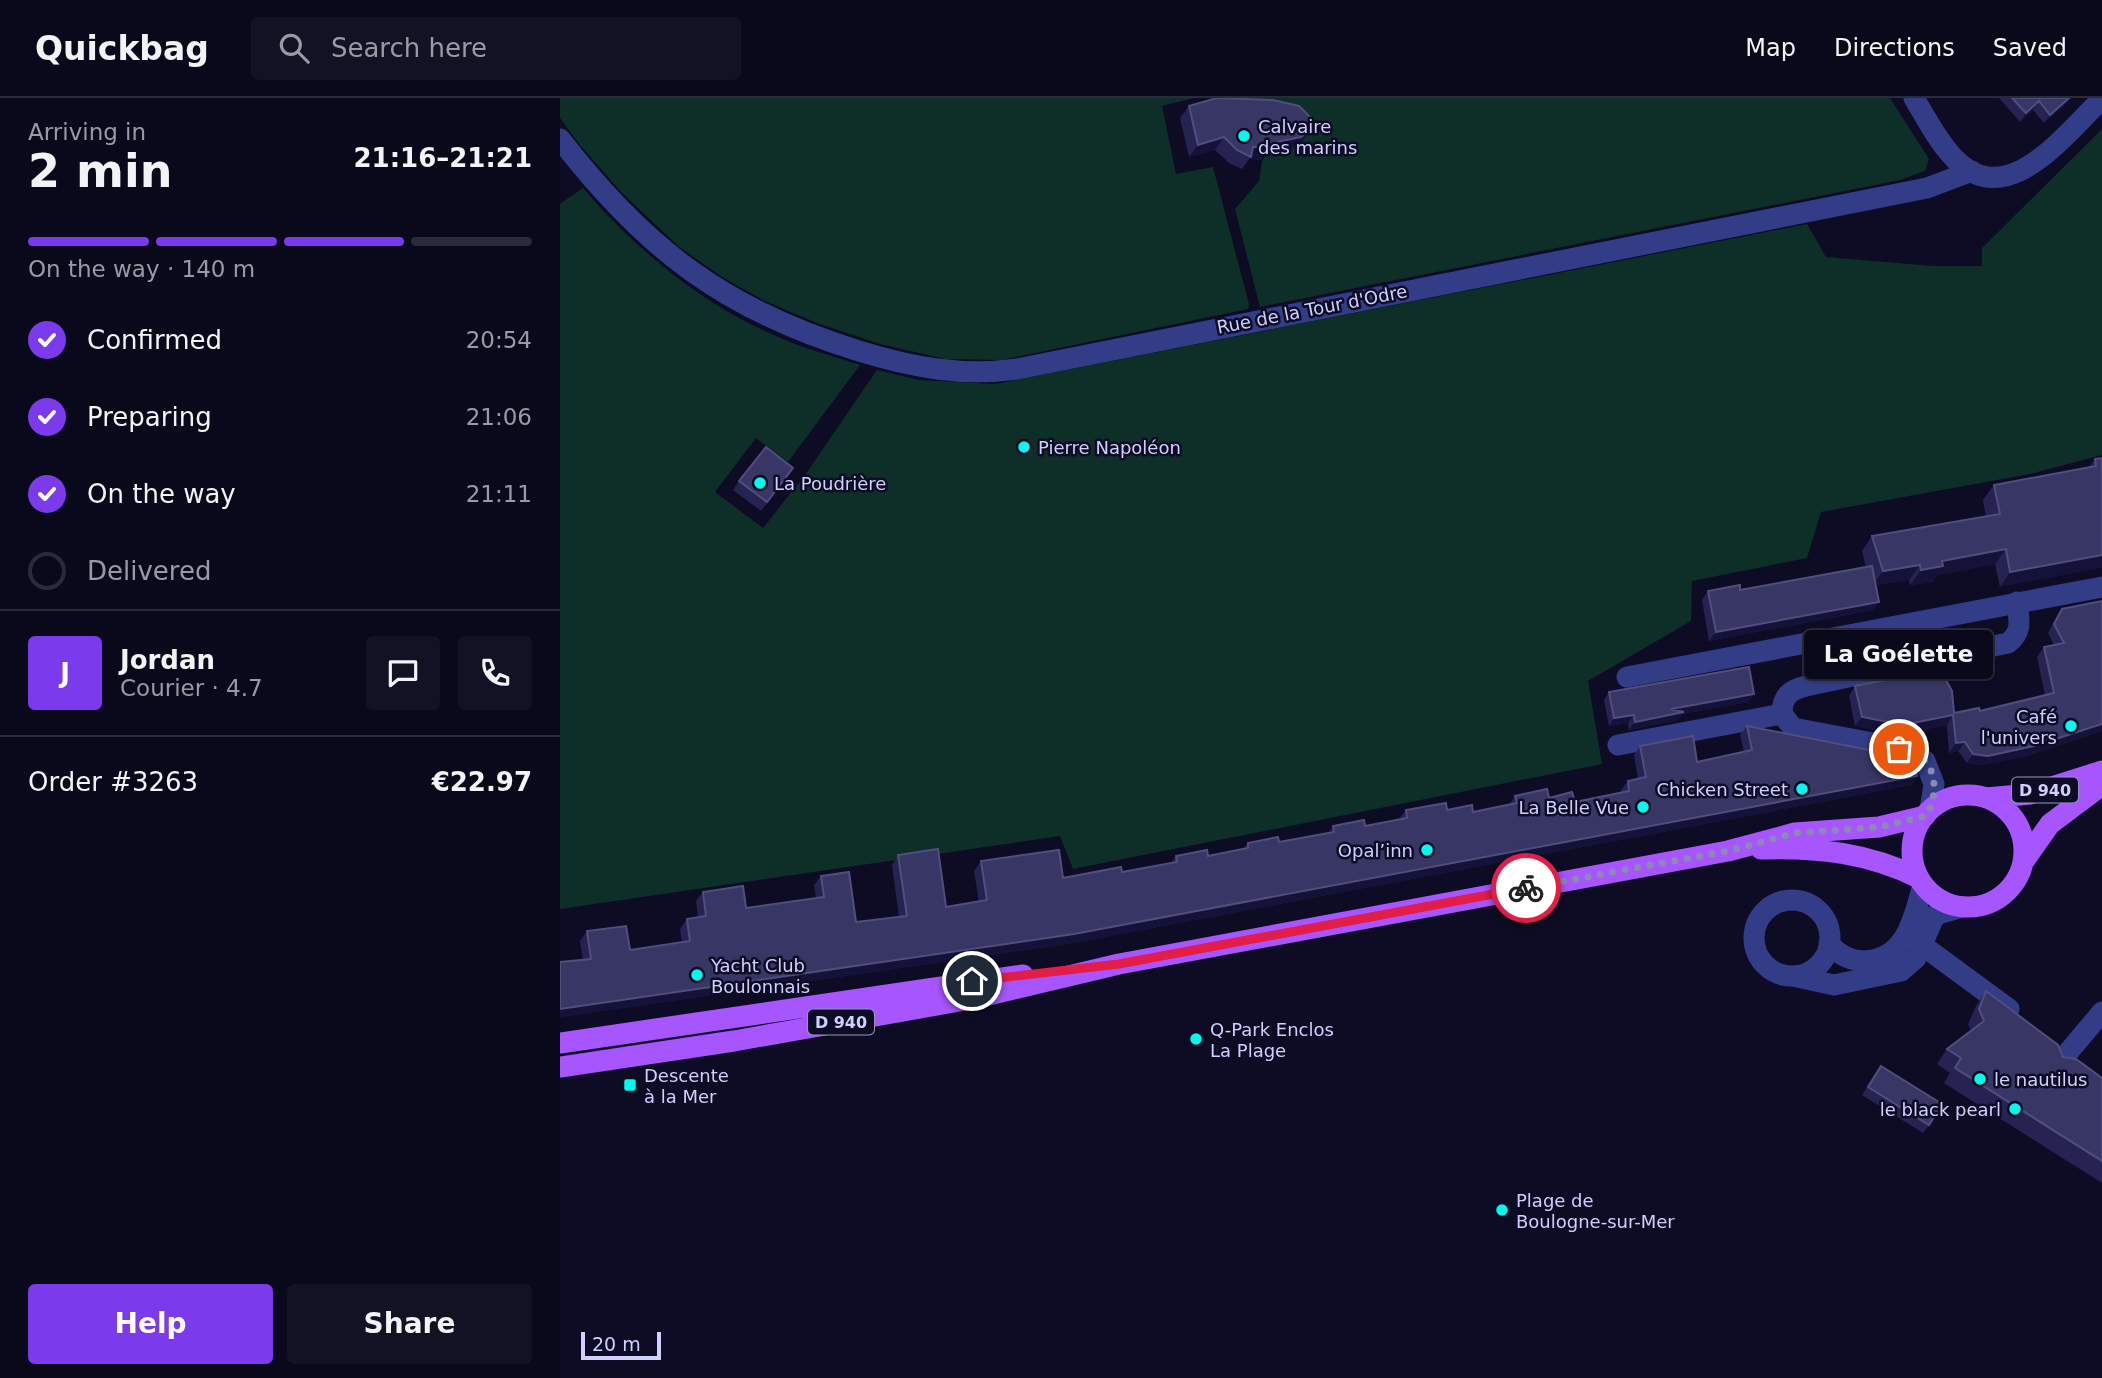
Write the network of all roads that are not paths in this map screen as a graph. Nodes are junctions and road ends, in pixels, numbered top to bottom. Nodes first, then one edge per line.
1 (1914, 98) edge
2 (2102, 99) edge
3 (560, 139) edge
4 (1972, 171) junction
5 (2102, 587) edge
6 (2017, 602) junction
7 (1627, 677) dead end
8 (1782, 714) junction
9 (1618, 745) dead end
10 (2102, 771) edge
11 (2102, 785) edge
12 (1985, 798) junction
13 (1927, 813) junction
14 (1728, 851) junction
15 (2023, 863) junction
16 (1921, 882) junction
17 (1963, 907) junction
18 (1914, 939) junction
19 (1829, 943) junction
20 (1119, 964) junction
21 (1793, 976) junction
22 (2102, 1012) edge
23 (2019, 1017) edge
24 (560, 1043) edge
25 (2060, 1062) edge
26 (560, 1067) edge

1 - 4 street
2 - 4 street, Rue de la Tour d'Odre
3 - 4 street, Rue de la Tour d'Odre
5 - 6 street
6 - 7 street
6 - 8 street
8 - 9 street
8 - 13 street
10 - 12 main road, D 940
11 - 15 main road, D 940
12 - 13 main road
12 - 15 main road
13 - 14 main road, D 940
13 - 16 main road
14 - 16 main road, D 940
14 - 20 main road, D 940
15 - 17 main road
16 - 17 main road
16 - 18 street
17 - 18 street
18 - 19 street
18 - 21 street
18 - 23 street
19 - 21 street
19 - 21 street
20 - 24 main road, D 940
20 - 26 main road, D 940
22 - 25 street

